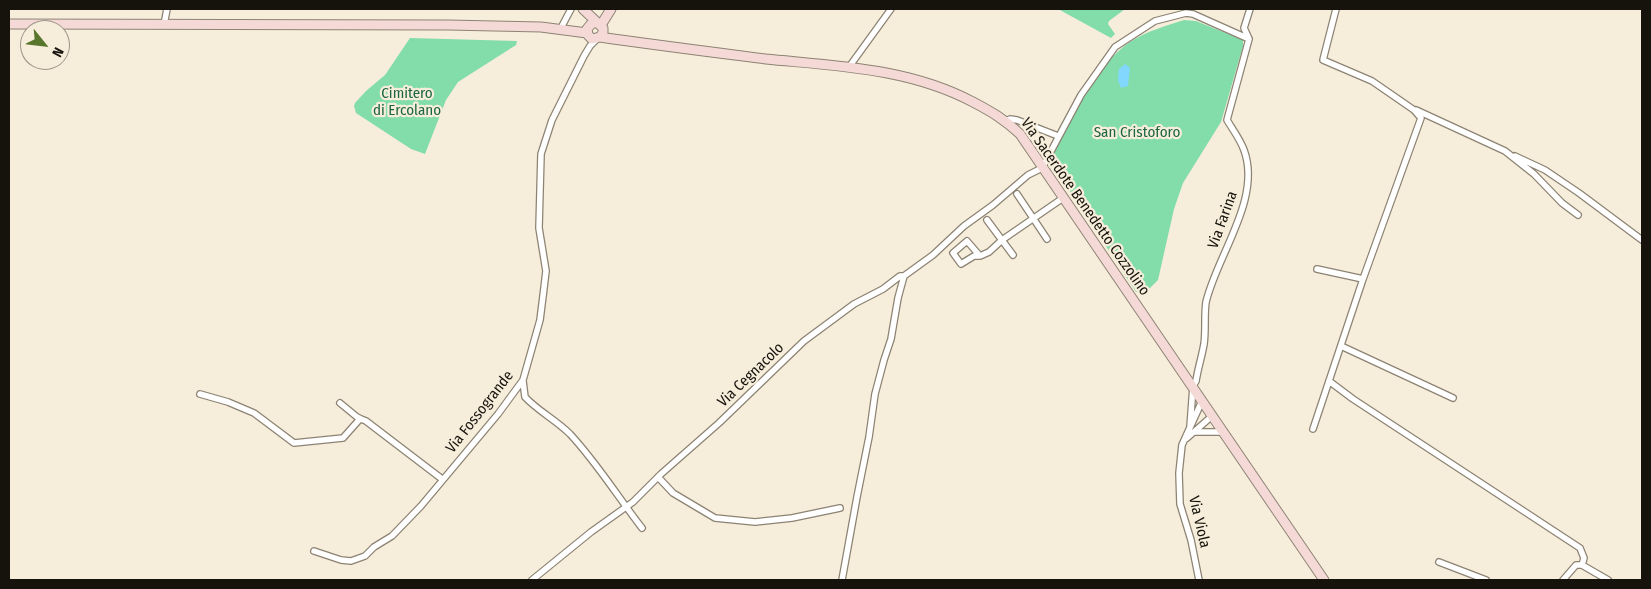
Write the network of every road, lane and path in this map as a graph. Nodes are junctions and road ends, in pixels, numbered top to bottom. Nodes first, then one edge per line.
1 (167, 9) edge
2 (571, 9) edge
3 (582, 9) edge
4 (611, 9) edge
5 (891, 9) edge
6 (1250, 9) edge
7 (1336, 9) edge
8 (9, 24) edge
9 (164, 25) junction
10 (562, 26) junction
11 (548, 27) junction
12 (594, 27) junction
13 (599, 38) junction
14 (1249, 39) junction
15 (632, 42) junction
16 (584, 56) junction
17 (849, 66) junction
18 (1414, 110) junction
19 (1006, 121) junction
20 (1058, 136) junction
21 (1505, 151) junction
22 (1042, 168) junction
23 (1017, 194) dead end
24 (1063, 198) junction
25 (1578, 215) dead end
26 (1034, 218) junction
27 (987, 220) dead end
28 (1047, 239) dead end
29 (1002, 240) junction
30 (1642, 240) edge
31 (1013, 255) dead end
32 (980, 256) junction
33 (1318, 269) dead end
34 (904, 276) junction
35 (1363, 279) junction
36 (1341, 346) junction
37 (523, 380) junction
38 (1329, 381) junction
39 (1193, 386) junction
40 (200, 394) dead end
41 (1453, 398) dead end
42 (1202, 401) junction
43 (340, 403) dead end
44 (1212, 416) junction
45 (361, 419) junction
46 (1192, 429) junction
47 (1313, 429) dead end
48 (1224, 432) junction
49 (658, 477) junction
50 (442, 479) junction
51 (625, 507) junction
52 (840, 508) dead end
53 (642, 528) dead end
54 (314, 551) dead end
55 (1439, 562) dead end
56 (1582, 564) junction
57 (532, 580) edge
58 (842, 580) edge
59 (1199, 580) edge
60 (1324, 580) edge
61 (1486, 580) edge
62 (1563, 580) edge
63 (1608, 580) edge

1 - 9 street
2 - 10 street
3 - 12 main road
4 - 12 main road
5 - 17 street
6 - 14 street, Via Farina
7 - 18 street
8 - 9 main road, Via Sacerdote Benedetto Cozzolino
9 - 11 main road, Via Sacerdote Benedetto Cozzolino
10 - 11 main road, Via Sacerdote Benedetto Cozzolino
10 - 12 main road, Via Sacerdote Benedetto Cozzolino
11 - 12 main road, Via Sacerdote Benedetto Cozzolino
12 - 13 main road
12 - 13 main road, Via Sacerdote Benedetto Cozzolino
12 - 15 main road, Via Sacerdote Benedetto Cozzolino
12 - 16 street
13 - 15 main road, Via Sacerdote Benedetto Cozzolino
13 - 16 street
14 - 20 street
14 - 39 street, Via Farina
15 - 17 main road, Via Sacerdote Benedetto Cozzolino
16 - 37 street, Via Fossogrande
17 - 19 main road, Via Sacerdote Benedetto Cozzolino
18 - 21 street
18 - 35 street
19 - 20 street
19 - 22 main road, Via Sacerdote Benedetto Cozzolino
20 - 22 street
21 - 25 street
21 - 30 street
22 - 24 main road, Via Sacerdote Benedetto Cozzolino
22 - 34 street, Via Cegnacolo
23 - 26 street
24 - 26 street
24 - 39 main road, Via Sacerdote Benedetto Cozzolino
26 - 28 street
26 - 29 street
27 - 29 street
29 - 31 street
29 - 32 street
32 - 32 street
33 - 35 street
34 - 49 street, Via Cegnacolo
34 - 58 street
35 - 36 street
36 - 38 street
36 - 41 street
37 - 50 street, Via Fossogrande
37 - 51 street
38 - 47 street
38 - 56 street
39 - 42 main road, Via Sacerdote Benedetto Cozzolino
39 - 46 street
40 - 45 street
42 - 44 main road, Via Sacerdote Benedetto Cozzolino
42 - 46 street, Via Viola
43 - 45 street
44 - 46 street, Via Viola
44 - 48 main road, Via Sacerdote Benedetto Cozzolino
45 - 50 street
46 - 48 street
46 - 59 street, Via Viola
48 - 60 main road, Via Sacerdote Benedetto Cozzolino
49 - 51 street, Via Cegnacolo
49 - 52 street
50 - 54 street, Via Fossogrande
51 - 53 street
51 - 57 street, Via Cegnacolo
55 - 61 street
56 - 62 street
56 - 63 street

